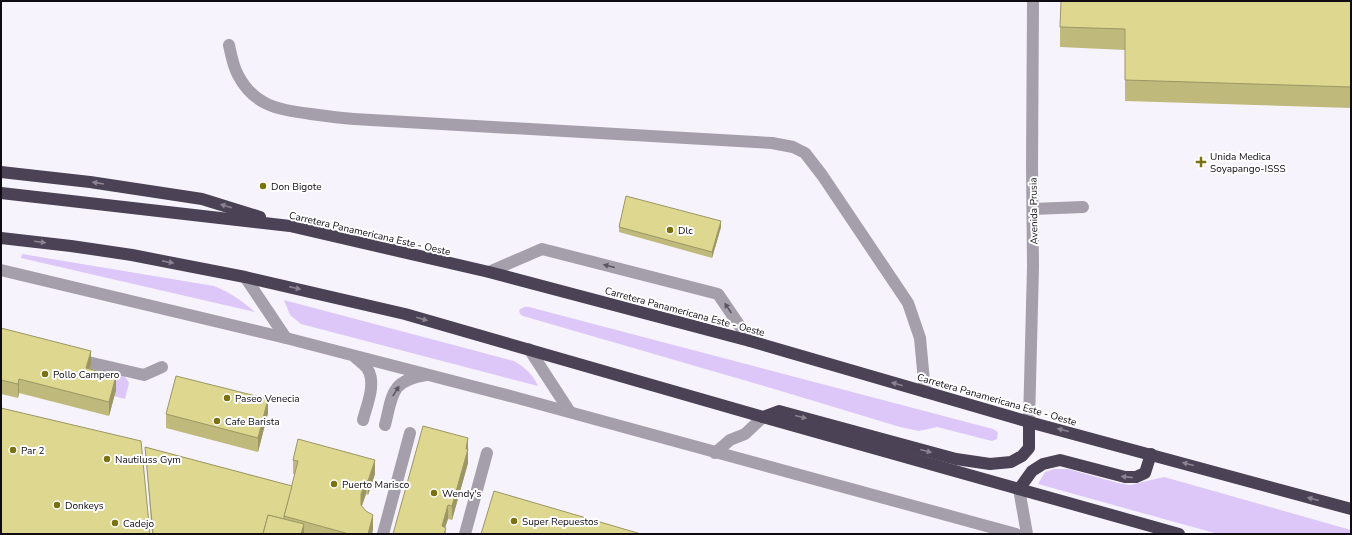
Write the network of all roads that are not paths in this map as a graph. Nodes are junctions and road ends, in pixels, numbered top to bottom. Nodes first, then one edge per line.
1 (1033, 1) edge
2 (229, 45) dead end
3 (1, 172) edge
4 (1, 193) edge
5 (1083, 207) dead end
6 (1033, 209) junction
7 (290, 226) junction
8 (5, 239) edge
9 (1, 270) edge
10 (489, 272) junction
11 (245, 277) junction
12 (286, 338) junction
13 (750, 341) junction
14 (529, 349) junction
15 (60, 355) edge
16 (353, 355) junction
17 (162, 367) dead end
18 (427, 374) junction
19 (925, 392) junction
20 (570, 412) junction
21 (763, 417) junction
22 (363, 420) dead end
23 (1029, 422) junction
24 (385, 425) dead end
25 (410, 433) dead end
26 (487, 452) dead end
27 (715, 453) junction
28 (1151, 454) junction
29 (1019, 489) junction
30 (1351, 509) edge
31 (384, 534) edge
32 (465, 534) edge
33 (1016, 534) edge
34 (1027, 534) edge
35 (1179, 534) edge

1 - 6 street, Avenida Prusia
2 - 19 street
7 -> 3 highway
4 - 7 highway, Carretera Panamericana Este - Oeste
5 - 6 street
6 - 23 street, Avenida Prusia
7 - 10 highway, Carretera Panamericana Este - Oeste
8 -> 11 highway
9 - 12 street
10 - 13 highway, Carretera Panamericana Este - Oeste
13 -> 10 street
11 - 12 street
11 -> 14 highway
12 - 16 street
19 -> 13 highway, Carretera Panamericana Este - Oeste
14 - 20 street
14 - 21 highway
15 - 17 street
16 - 18 street
16 - 22 street
18 - 20 street
24 -> 18 street
19 - 23 highway, Carretera Panamericana Este - Oeste
20 - 27 street
21 -> 23 highway
21 - 27 street
21 - 29 highway
28 -> 23 highway, Carretera Panamericana Este - Oeste
25 - 31 street
26 - 32 street
27 - 33 street
28 -> 29 highway
30 -> 28 highway, Carretera Panamericana Este - Oeste
29 - 34 street
29 - 35 highway

